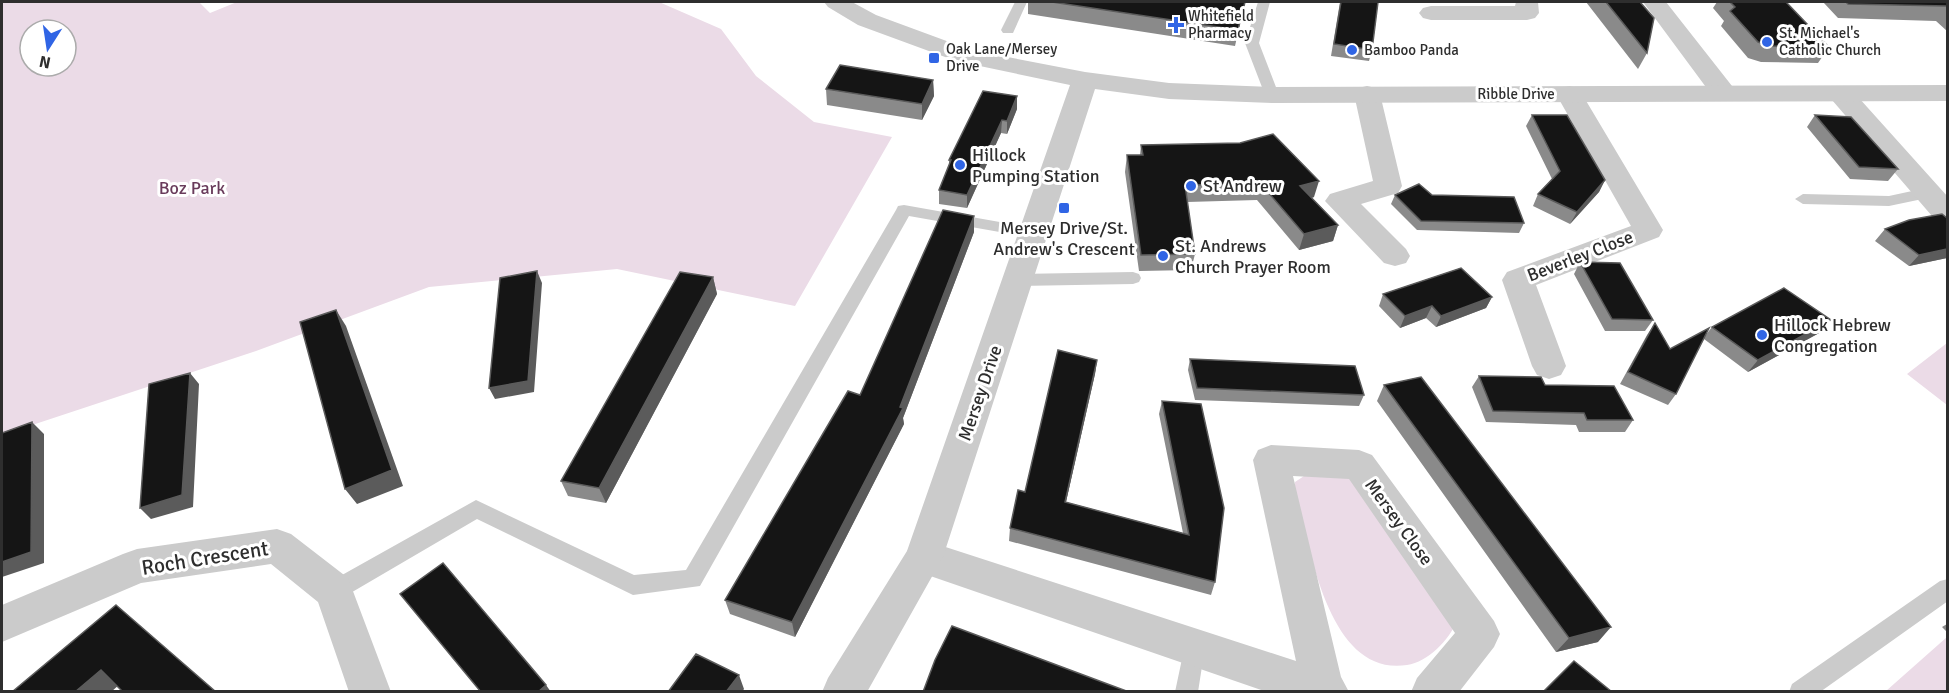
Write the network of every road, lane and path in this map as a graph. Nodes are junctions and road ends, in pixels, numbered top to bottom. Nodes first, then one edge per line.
1 (836, 2) edge
2 (1021, 2) edge
3 (1264, 2) edge
4 (1527, 2) edge
5 (1654, 2) edge
6 (1431, 14) dead end
7 (1008, 30) dead end
8 (1085, 80) junction
9 (1723, 92) junction
10 (1947, 93) edge
11 (1367, 94) junction
12 (1569, 94) junction
13 (1841, 94) junction
14 (1272, 95) junction
15 (1926, 193) junction
16 (1803, 199) dead end
17 (1947, 216) edge
18 (1034, 233) junction
19 (1395, 256) dead end
20 (1133, 278) dead end
21 (1018, 280) junction
22 (1550, 366) dead end
23 (924, 557) junction
24 (1947, 588) edge
25 (334, 591) junction
26 (2, 624) edge
27 (1194, 647) junction
28 (1326, 691) edge
29 (370, 692) edge
30 (843, 692) edge
31 (1186, 692) edge
32 (1432, 692) edge
33 (1800, 692) edge

1 - 8 street, Ribble Drive
2 - 7 lane
3 - 14 lane
4 - 6 street
5 - 9 street
8 - 14 street, Ribble Drive
8 - 18 street, Mersey Drive
9 - 12 street, Ribble Drive
9 - 13 street, Ribble Drive
10 - 13 street, Ribble Drive
11 - 12 street, Ribble Drive
11 - 14 street, Ribble Drive
11 - 19 street
12 - 22 street, Beverley Close
13 - 15 street
15 - 16 lane
15 - 17 street
18 - 21 street, Mersey Drive
18 - 25 lane
20 - 21 lane
21 - 23 street, Mersey Drive
23 - 27 street, Mersey Close
23 - 30 street, Mersey Drive
24 - 33 lane
25 - 26 street, Roch Crescent
25 - 29 street
27 - 28 street, Mersey Close
27 - 31 lane
28 - 32 street, Mersey Close

